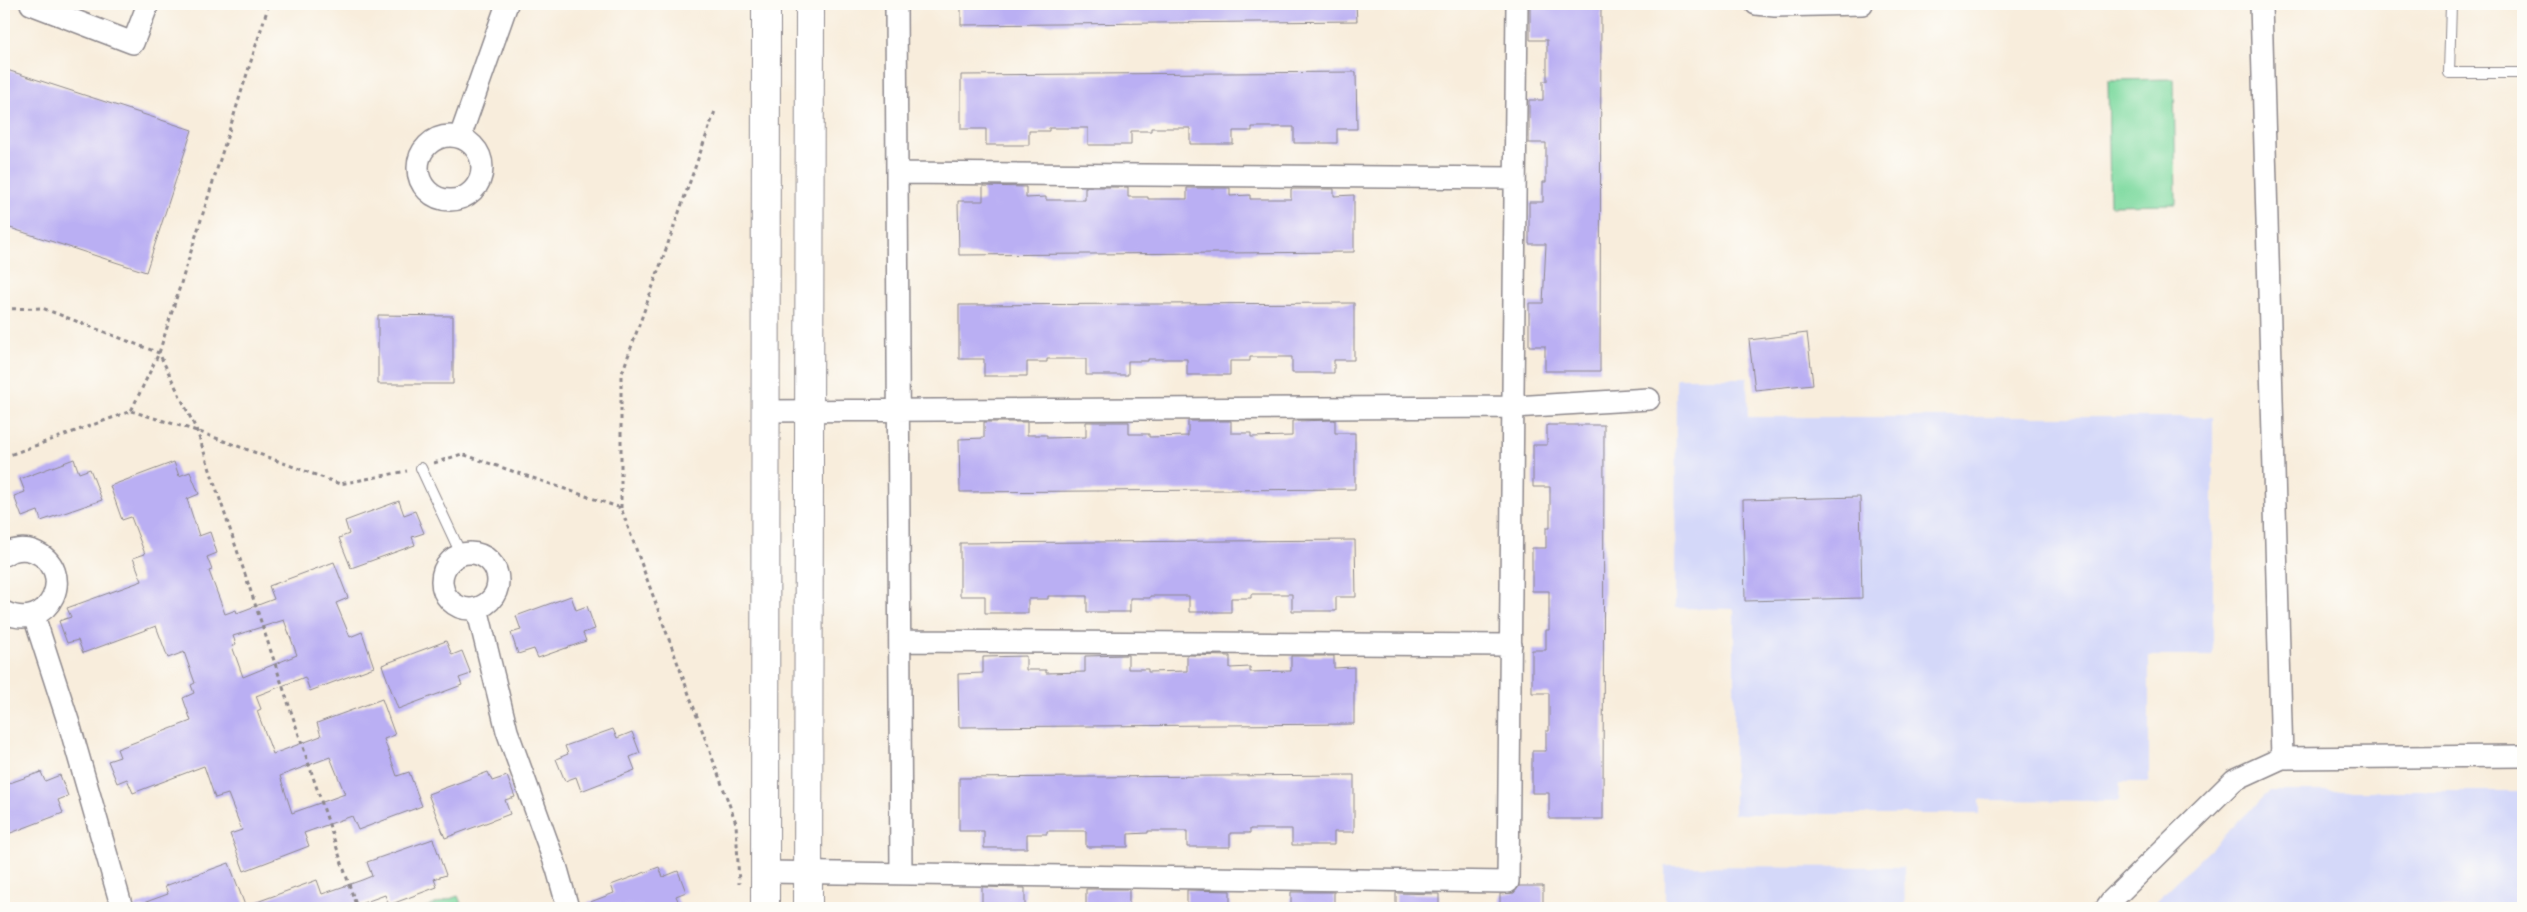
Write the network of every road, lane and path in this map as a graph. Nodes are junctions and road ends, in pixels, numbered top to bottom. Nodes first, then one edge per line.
1 (31, 4) edge
2 (148, 4) edge
3 (269, 4) edge
4 (507, 4) edge
5 (766, 4) edge
6 (810, 4) edge
7 (896, 4) edge
8 (1517, 4) edge
9 (1756, 4) edge
10 (1862, 4) edge
11 (2261, 4) edge
12 (2451, 4) edge
13 (2523, 73) edge
14 (715, 111) dead end
15 (460, 137) dead end
16 (897, 173) junction
17 (1515, 178) junction
18 (4, 309) edge
19 (159, 353) junction
20 (1649, 399) dead end
21 (1513, 407) junction
22 (809, 410) junction
23 (899, 410) junction
24 (131, 411) junction
25 (766, 411) junction
26 (197, 432) junction
27 (4, 457) edge
28 (421, 468) junction
29 (621, 508) junction
30 (460, 554) junction
31 (4, 555) edge
32 (477, 608) junction
33 (4, 612) edge
34 (34, 616) junction
35 (900, 641) junction
36 (1511, 645) junction
37 (2523, 756) edge
38 (2282, 758) junction
39 (765, 872) junction
40 (807, 873) junction
41 (901, 874) junction
42 (739, 889) dead end
43 (122, 908) edge
44 (357, 908) edge
45 (568, 908) edge
46 (765, 908) edge
47 (808, 908) edge
48 (2106, 908) edge

1 - 2 street
3 - 19 path
4 - 15 street
5 - 25 street
6 - 22 street
7 - 16 street
8 - 17 street
9 - 10 street
11 - 38 street
12 - 13 lane
14 - 29 path
16 - 17 street
16 - 23 street
17 - 21 street
18 - 19 path
19 - 24 path
19 - 26 path
20 - 21 street
21 - 23 street
21 - 36 street
22 - 23 street
22 - 25 street
22 - 40 street
23 - 35 street
24 - 26 path
24 - 27 path
25 - 39 street
26 - 28 path
26 - 44 path
28 - 29 path
28 - 30 lane
29 - 42 path
30 - 32 street
30 - 32 street
31 - 34 street
32 - 45 street
33 - 34 street
34 - 43 street
35 - 36 street
35 - 41 street
36 - 41 street
37 - 38 street
38 - 48 street
39 - 40 street
39 - 46 street
40 - 41 street
40 - 47 street

